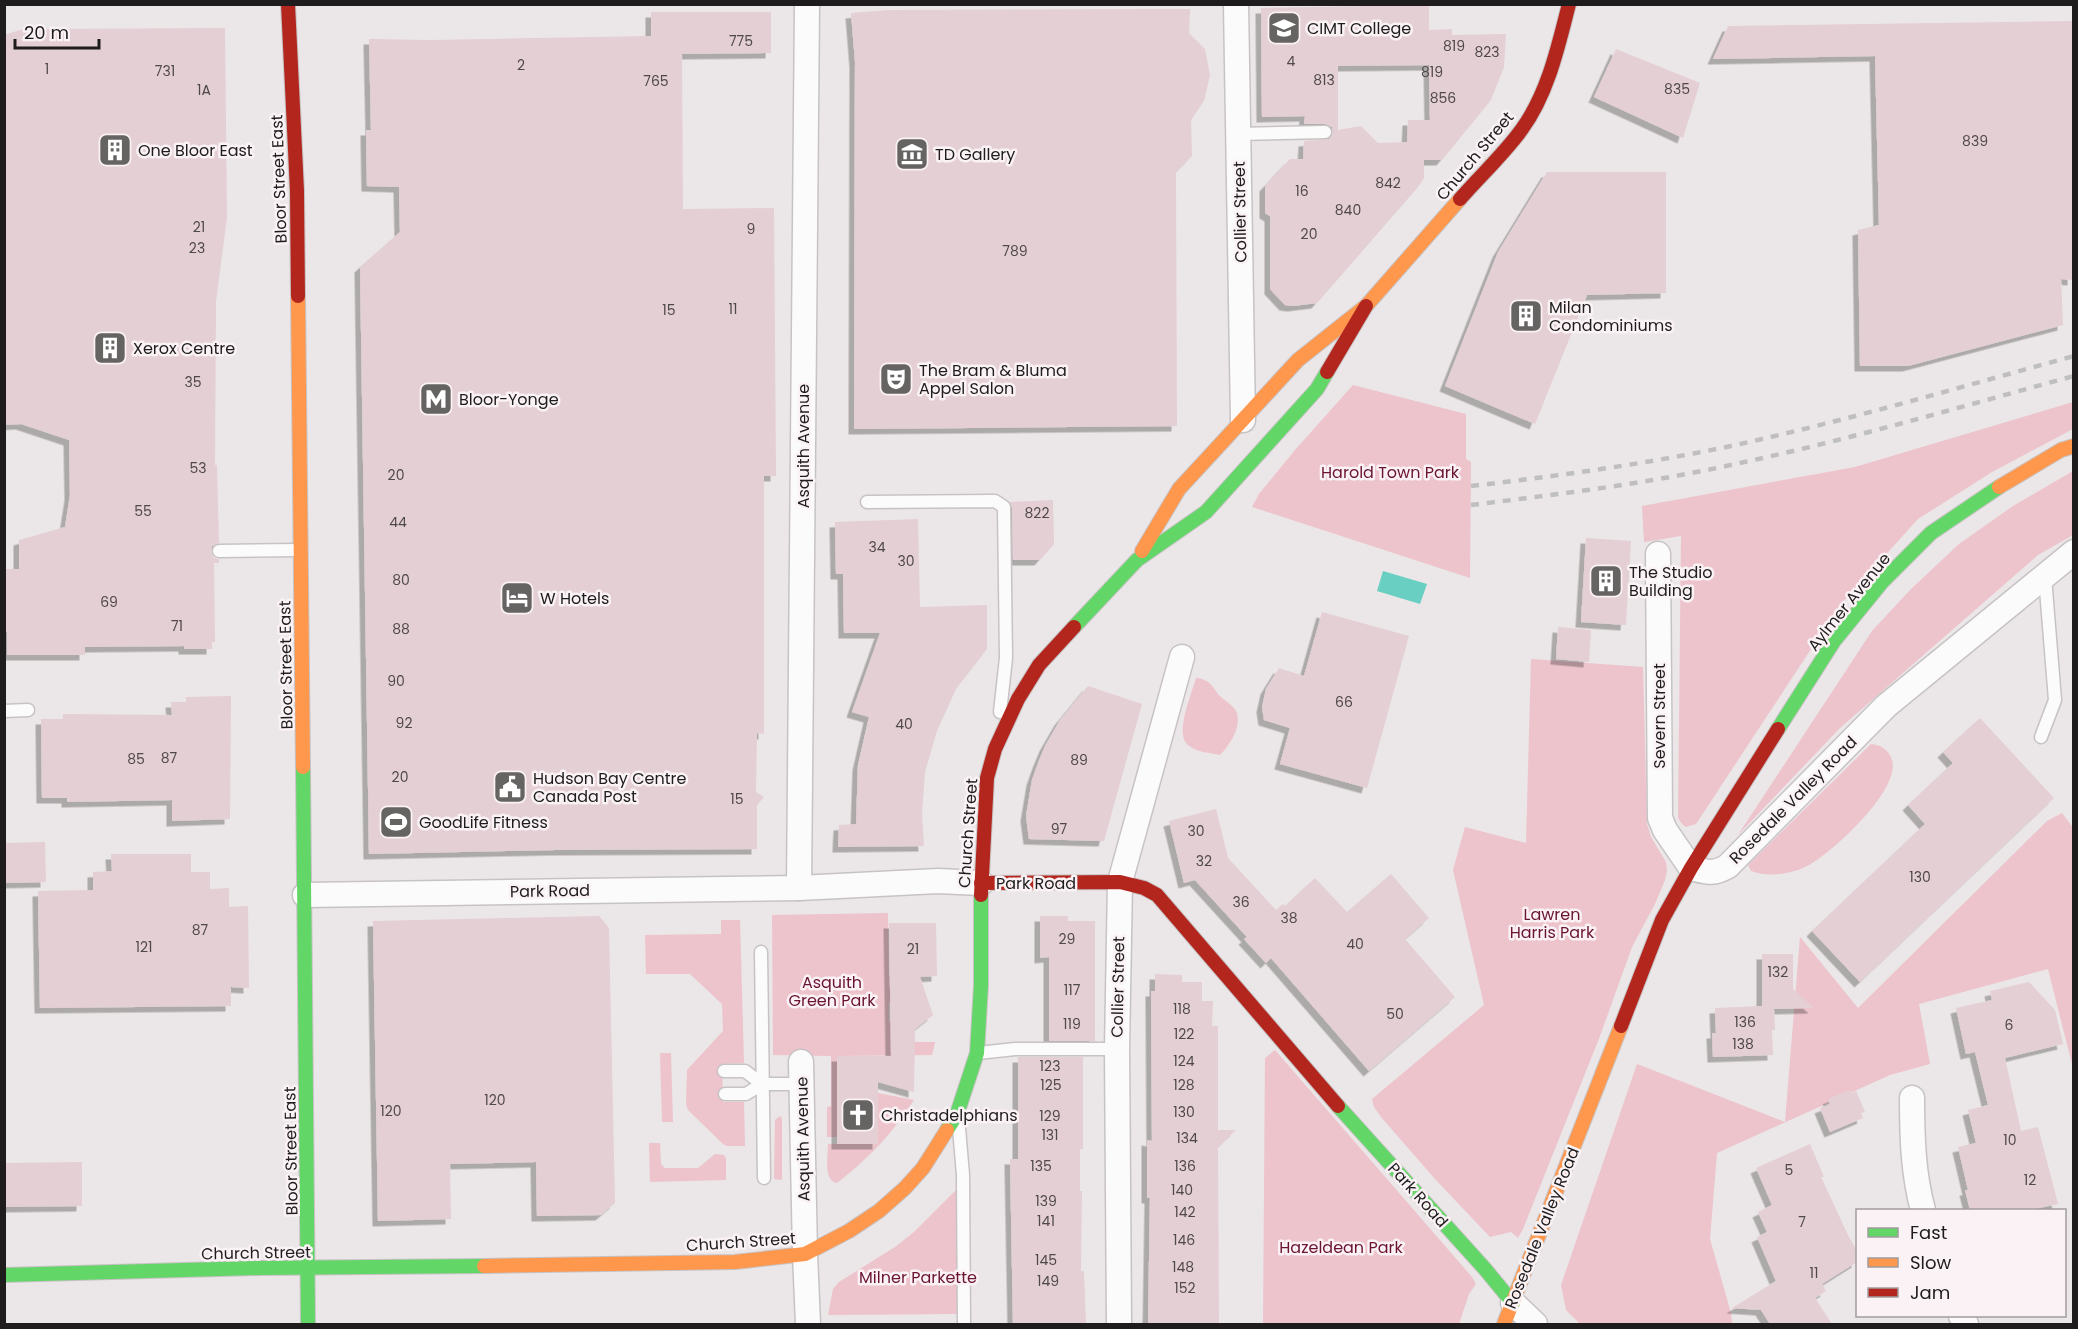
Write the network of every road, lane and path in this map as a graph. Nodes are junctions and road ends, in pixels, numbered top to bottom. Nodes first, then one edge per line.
1 (288, 4) edge
2 (807, 4) edge
3 (1236, 4) edge
4 (1569, 4) edge
5 (1324, 132) dead end
6 (1238, 134) junction
7 (1366, 306) junction
8 (1243, 420) junction
9 (2073, 446) edge
10 (867, 502) dead end
11 (301, 550) junction
12 (219, 551) dead end
13 (2073, 552) edge
14 (1658, 554) dead end
15 (1137, 560) junction
16 (2045, 578) junction
17 (1182, 657) dead end
18 (28, 710) dead end
19 (4, 711) edge
20 (2041, 737) dead end
21 (995, 749) junction
22 (1691, 868) junction
23 (1120, 882) junction
24 (981, 883) junction
25 (799, 888) junction
26 (305, 895) junction
27 (760, 952) dead end
28 (1118, 1049) junction
29 (977, 1053) junction
30 (724, 1071) dead end
31 (802, 1073) joint
32 (762, 1084) junction
33 (725, 1094) dead end
34 (1912, 1098) dead end
35 (957, 1114) junction
36 (764, 1178) dead end
37 (1923, 1209) edge
38 (805, 1254) junction
39 (308, 1269) junction
40 (4, 1275) edge
41 (1513, 1303) junction
42 (308, 1324) edge
43 (808, 1324) edge
44 (964, 1324) edge
45 (1119, 1324) edge
46 (1504, 1324) edge
47 (1534, 1324) edge

1 - 11 main road, Bloor Street East
2 - 25 street, Asquith Avenue
3 - 6 street, Collier Street
4 - 7 main road, Church Street
5 - 6 lane
6 - 8 street, Collier Street
7 - 8 main road, Church Street
7 - 15 main road, Church Street
8 - 15 main road, Church Street
9 - 22 main road, Aylmer Avenue
10 - 21 lane
11 - 12 lane
11 - 26 main road, Bloor Street East
13 - 16 street, Rosedale Valley Road
14 - 22 street, Severn Street
15 - 21 main road, Church Street
16 - 20 lane
16 - 22 street, Rosedale Valley Road
17 - 23 street, Collier Street
18 - 19 lane
21 - 24 main road, Church Street
22 - 41 main road, Rosedale Valley Road
23 - 24 main road, Park Road
23 - 28 street, Collier Street
23 - 41 main road, Park Road
24 - 25 street, Park Road
24 - 29 main road, Church Street
25 - 26 street, Park Road
26 - 39 main road, Bloor Street East
27 - 32 lane
28 - 29 lane
28 - 45 street, Collier Street
29 - 35 main road, Church Street
30 - 32 lane
31 - 32 lane
31 - 38 street, Asquith Avenue
32 - 33 lane
32 - 36 lane
34 - 37 street
35 - 38 main road, Church Street
35 - 44 lane
38 - 39 main road, Church Street
38 - 43 street, Asquith Avenue
39 - 40 main road, Church Street
39 - 42 main road, Bloor Street East
41 - 46 main road, Rosedale Valley Road
41 - 47 street, Park Road

